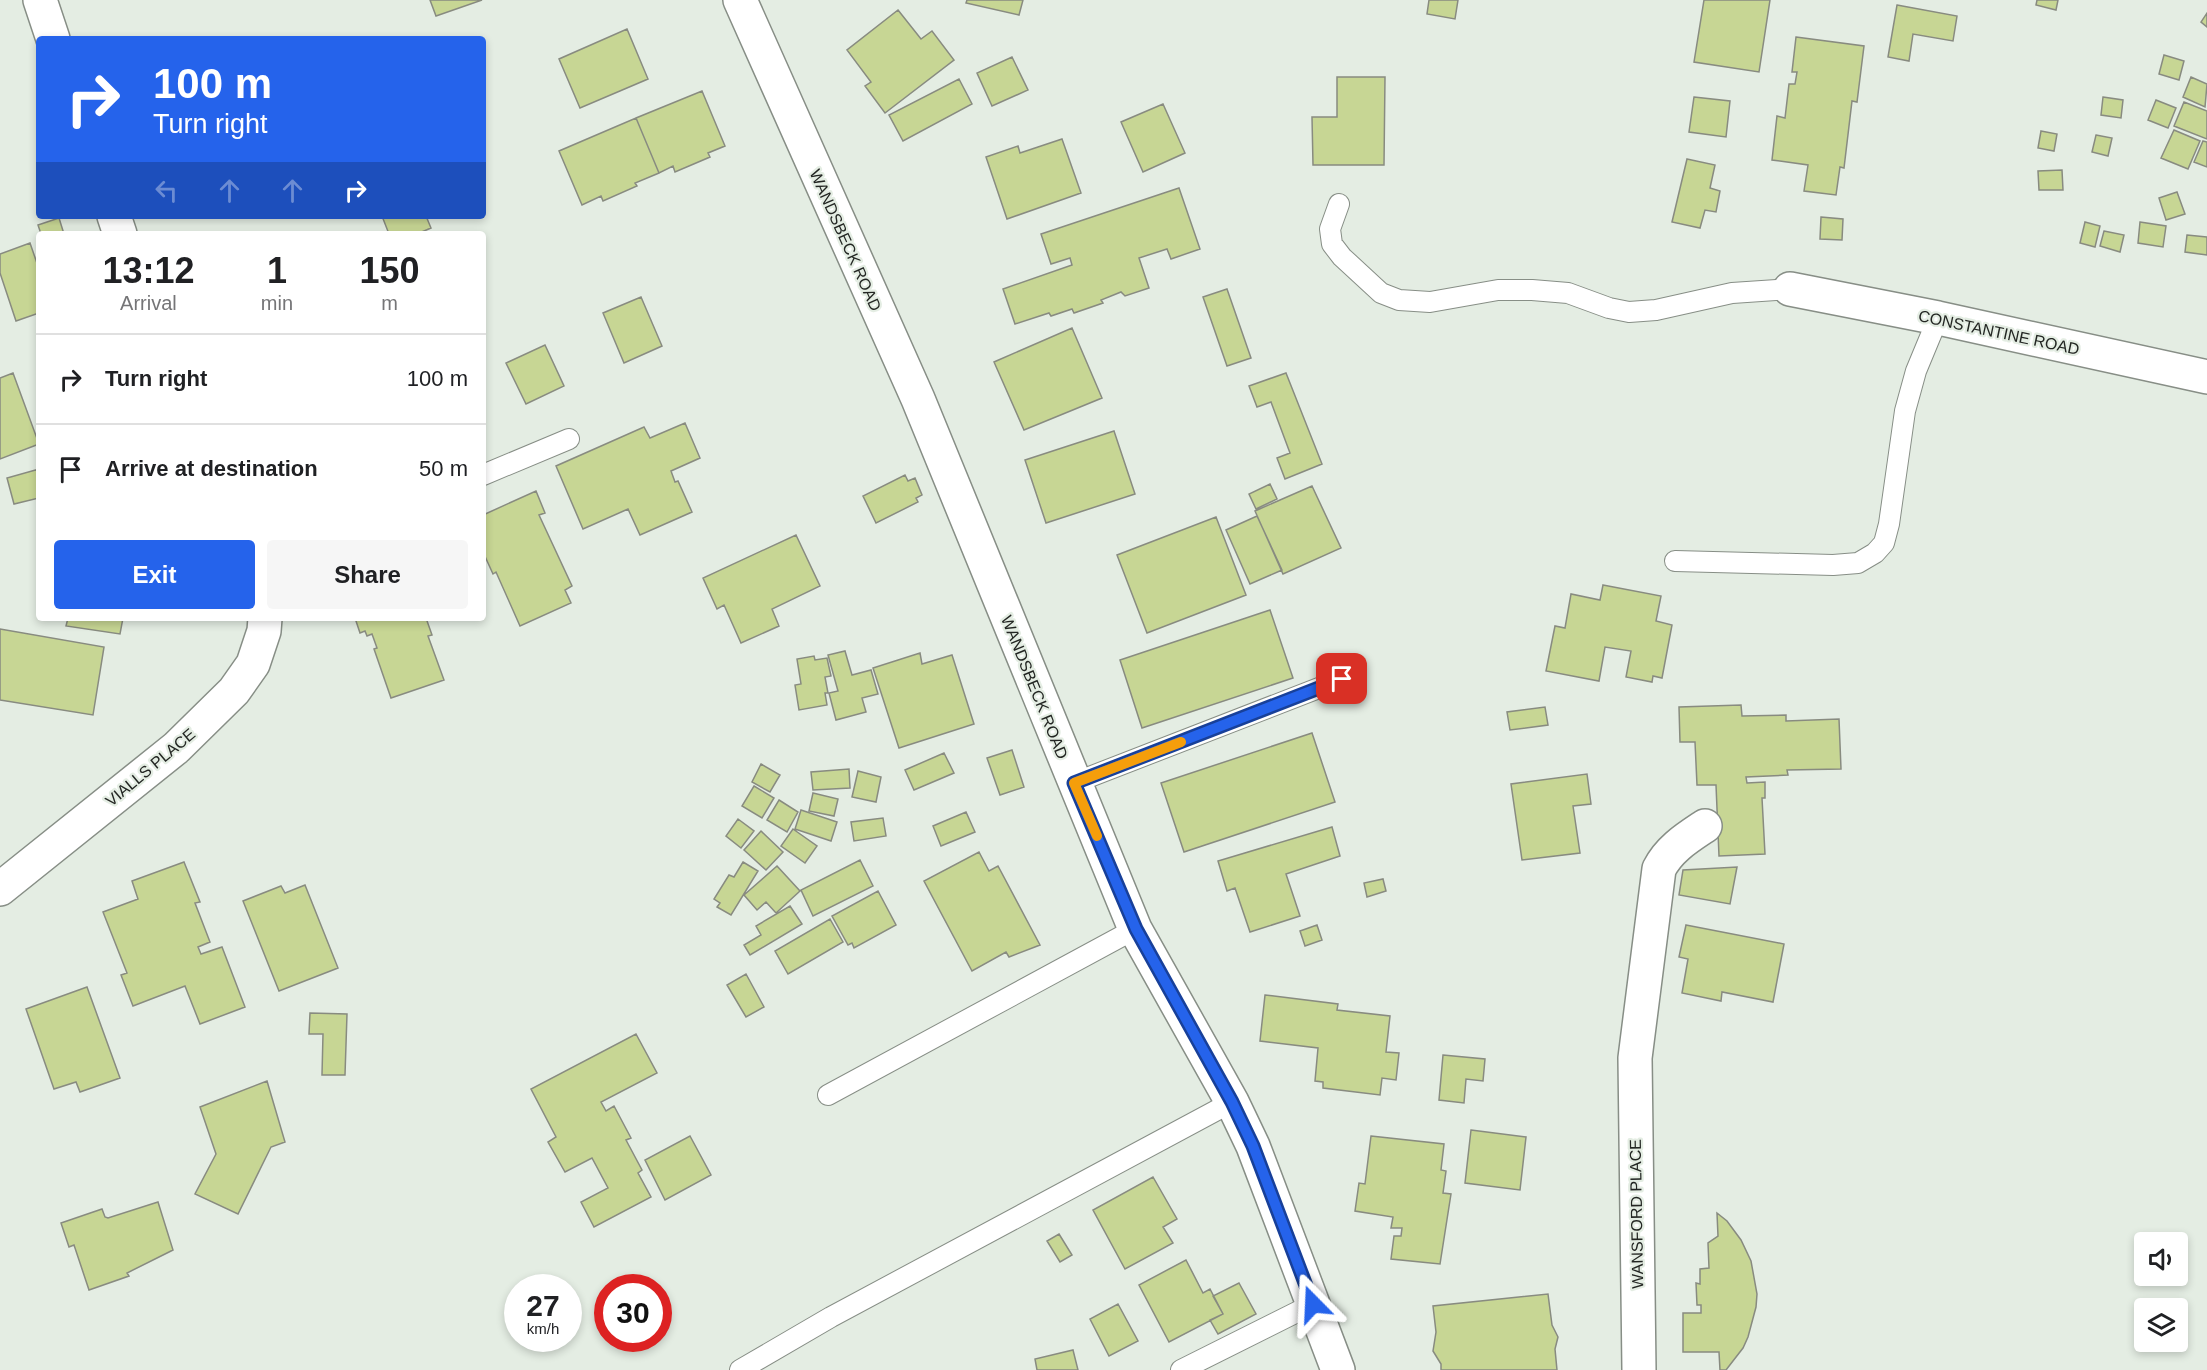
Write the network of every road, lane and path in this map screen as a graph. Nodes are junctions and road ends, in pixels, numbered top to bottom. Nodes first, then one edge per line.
1 (40, 0) edge
2 (740, 0) edge
3 (52, 36) edge
4 (1339, 204) dead end
5 (1790, 289) joint
6 (1938, 318) junction
7 (2207, 377) edge
8 (569, 439) dead end
9 (486, 475) edge
10 (1675, 561) dead end
11 (265, 621) edge
12 (1342, 679) dead end
13 (1074, 783) junction
14 (1705, 826) dead end
15 (0, 889) edge
16 (1136, 929) junction
17 (828, 1095) dead end
18 (1232, 1102) junction
19 (1313, 1304) junction
20 (740, 1370) edge
21 (1181, 1370) edge
22 (1338, 1370) edge
23 (1638, 1370) edge

1 - 3 street
2 - 13 street, WANDSBECK ROAD
4 - 5 lane
5 - 6 street, CONSTANTINE ROAD
6 - 7 street, CONSTANTINE ROAD
6 - 10 lane
8 - 9 lane
11 - 15 street, VIALLS PLACE
12 - 13 lane
13 - 16 street, WANDSBECK ROAD
14 - 23 street, WANSFORD PLACE
16 - 17 lane
16 - 18 street, WANDSBECK ROAD
18 - 19 street, WANDSBECK ROAD
18 - 20 lane
19 - 21 lane
19 - 22 street, WANDSBECK ROAD

